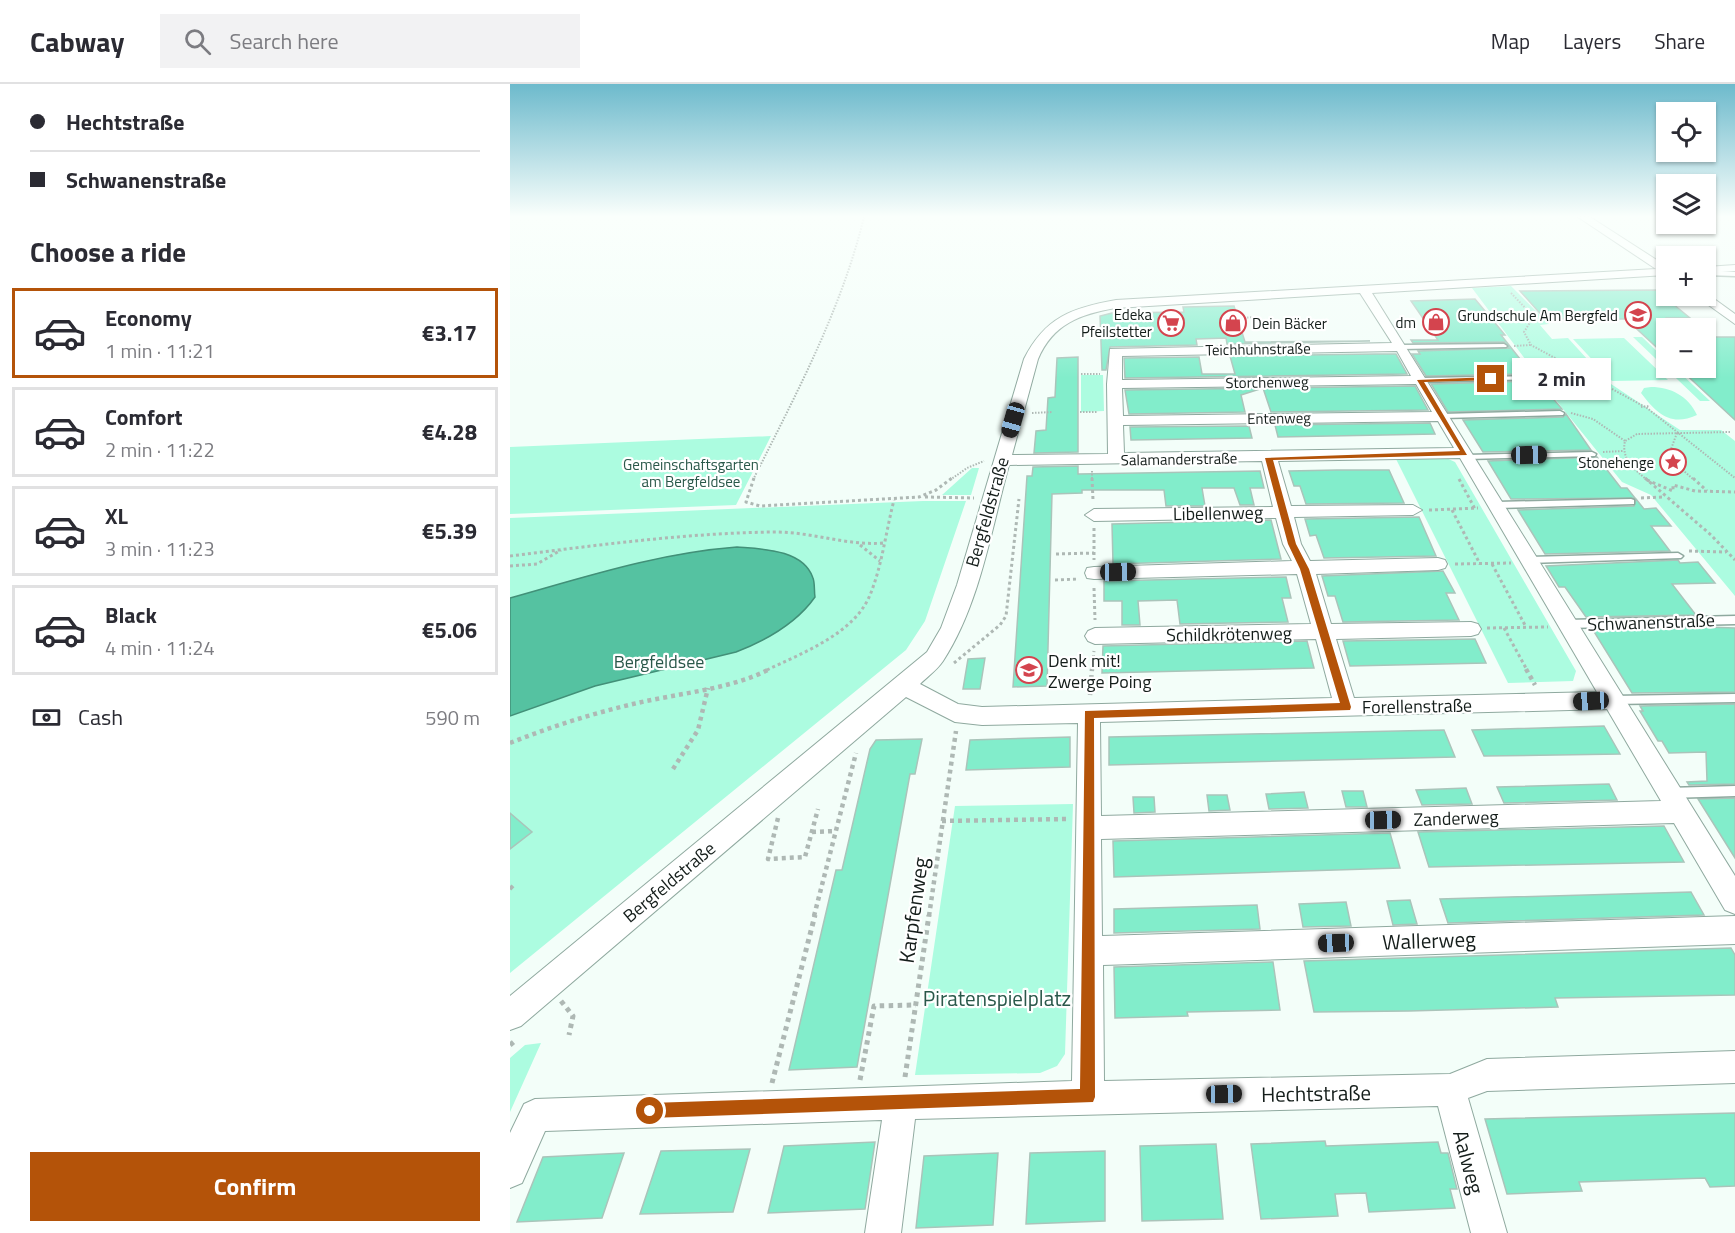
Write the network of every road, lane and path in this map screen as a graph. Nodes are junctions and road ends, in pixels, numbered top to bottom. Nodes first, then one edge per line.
1 (850, 271) edge
2 (1656, 273) edge
3 (1716, 273) edge
4 (1735, 274) edge
5 (1502, 281) junction
6 (1364, 290) junction
7 (1715, 306) edge
8 (1255, 317) dead end
9 (1238, 318) dead end
10 (1735, 321) edge
11 (1504, 346) dead end
12 (1401, 347) junction
13 (1578, 369) junction
14 (1539, 378) joint
15 (1420, 380) junction
16 (1114, 384) junction
17 (1034, 403) dead end
18 (1650, 406) dead end
19 (1641, 407) junction
20 (1053, 412) dead end
21 (1560, 413) joint
22 (1442, 416) junction
23 (1115, 421) junction
24 (1731, 432) dead end
25 (1679, 433) junction
26 (1624, 441) junction
27 (1592, 454) dead end
28 (1466, 455) junction
29 (1269, 458) junction
30 (1116, 459) junction
31 (990, 461) junction
32 (1458, 478) dead end
33 (1735, 478) edge
34 (1647, 480) junction
35 (977, 489) dead end
36 (1708, 492) junction
37 (1735, 492) edge
38 (919, 497) junction
39 (1665, 497) junction
40 (974, 498) junction
41 (894, 500) junction
42 (1631, 502) joint
43 (1497, 505) junction
44 (971, 509) dead end
45 (1474, 509) junction
46 (1413, 510) joint
47 (1452, 510) junction
48 (1284, 513) junction
49 (1094, 515) dead end
50 (884, 543) junction
51 (859, 545) junction
52 (561, 550) junction
53 (1727, 552) junction
54 (1094, 553) dead end
55 (1056, 554) dead end
56 (510, 556) edge
57 (1678, 556) joint
58 (1529, 560) junction
59 (1735, 560) edge
60 (880, 561) junction
61 (1438, 564) joint
62 (1480, 564) junction
63 (1492, 564) junction
64 (510, 566) edge
65 (1305, 569) junction
66 (1089, 576) joint
67 (1055, 580) dead end
68 (1735, 620) edge
69 (1567, 624) junction
70 (1526, 627) junction
71 (1471, 628) joint
72 (1504, 628) junction
73 (1323, 632) junction
74 (1095, 636) dead end
75 (904, 686) junction
76 (708, 688) junction
77 (1735, 698) edge
78 (1613, 700) junction
79 (1545, 704) junction
80 (1346, 707) junction
81 (1089, 714) junction
82 (957, 722) dead end
83 (510, 743) edge
84 (858, 745) dead end
85 (673, 769) dead end
86 (1735, 791) edge
87 (1675, 802) junction
88 (818, 809) dead end
89 (778, 815) dead end
90 (942, 821) junction
91 (1083, 823) junction
92 (836, 831) junction
93 (812, 832) junction
94 (1735, 901) edge
95 (1735, 930) edge
96 (1087, 951) junction
97 (561, 1001) dead end
98 (916, 1005) junction
99 (510, 1014) edge
100 (569, 1035) dead end
101 (1735, 1067) edge
102 (1450, 1090) junction
103 (1088, 1097) junction
104 (901, 1104) junction
105 (856, 1105) junction
106 (766, 1107) junction
107 (510, 1172) edge
108 (883, 1233) edge
109 (1489, 1233) edge

1 - 41 path
2 - 5 street, Bergfeldstraße
3 - 4 lane
5 - 6 street, Bergfeldstraße
5 - 13 path
6 - 12 street, Schwanenstraße
6 - 31 street, Bergfeldstraße
7 - 10 street
8 - 9 path
11 - 12 lane
12 - 15 street, Schwanenstraße
12 - 16 street, Teichhuhnstraße
13 - 14 path
13 - 19 path
14 - 15 lane
15 - 16 street, Storchenweg
15 - 22 street, Schwanenstraße
16 - 23 street
17 - 20 path
18 - 19 path
19 - 25 path
21 - 22 lane
21 - 26 path
22 - 23 street, Entenweg
22 - 28 street, Schwanenstraße
23 - 30 street
24 - 25 path
25 - 26 path
25 - 33 path
25 - 36 path
26 - 34 path
27 - 28 lane
28 - 29 street, Salamanderstraße
28 - 43 street, Schwanenstraße
29 - 30 street, Salamanderstraße
29 - 48 street
30 - 31 street, Salamanderstraße
31 - 38 path
31 - 75 street, Bergfeldstraße
32 - 45 path
34 - 36 path
34 - 39 path
35 - 40 path
36 - 37 path
38 - 40 path
38 - 41 path
39 - 42 path
39 - 53 path
40 - 44 path
41 - 50 path
42 - 43 lane
43 - 45 path
43 - 58 street, Schwanenstraße
45 - 47 path
46 - 47 path
46 - 48 street, Libellenweg
47 - 62 path
48 - 49 street, Libellenweg
48 - 65 street
50 - 51 path
50 - 60 path
51 - 52 path
51 - 60 path
52 - 56 path
52 - 64 path
53 - 57 path
53 - 59 path
54 - 55 path
57 - 58 lane
58 - 63 path
58 - 69 street, Schwanenstraße
60 - 76 path
61 - 62 path
61 - 65 street
62 - 63 path
63 - 70 path
65 - 66 street
65 - 73 street
66 - 67 path
68 - 69 lane, Schwanenstraße
69 - 70 path
69 - 78 street, Schwanenstraße
70 - 72 path
71 - 72 path
71 - 73 street, Schildkrötenweg
72 - 79 path
73 - 74 street, Schildkrötenweg
73 - 80 street
75 - 81 street, Forellenstraße
75 - 99 street, Bergfeldstraße
76 - 83 path
76 - 85 path
77 - 78 lane
78 - 79 street, Forellenstraße
78 - 87 street, Schwanenstraße
79 - 80 street, Forellenstraße
80 - 81 street, Forellenstraße
81 - 91 street
82 - 90 path, Karpfenweg
84 - 92 path
86 - 87 lane
87 - 91 street, Zanderweg
87 - 94 street, Schwanenstraße
88 - 93 path
89 - 93 path
90 - 91 path
90 - 98 path, Karpfenweg
91 - 96 street
92 - 93 path
92 - 106 path
95 - 96 street, Wallerweg
96 - 103 street
97 - 100 path
98 - 104 path, Karpfenweg
98 - 105 path
101 - 102 street, Hechtstraße
102 - 103 street, Hechtstraße
102 - 109 street, Aalweg
103 - 104 street, Hechtstraße
104 - 105 street, Hechtstraße
104 - 108 street
105 - 106 street, Hechtstraße
106 - 107 street, Hechtstraße

